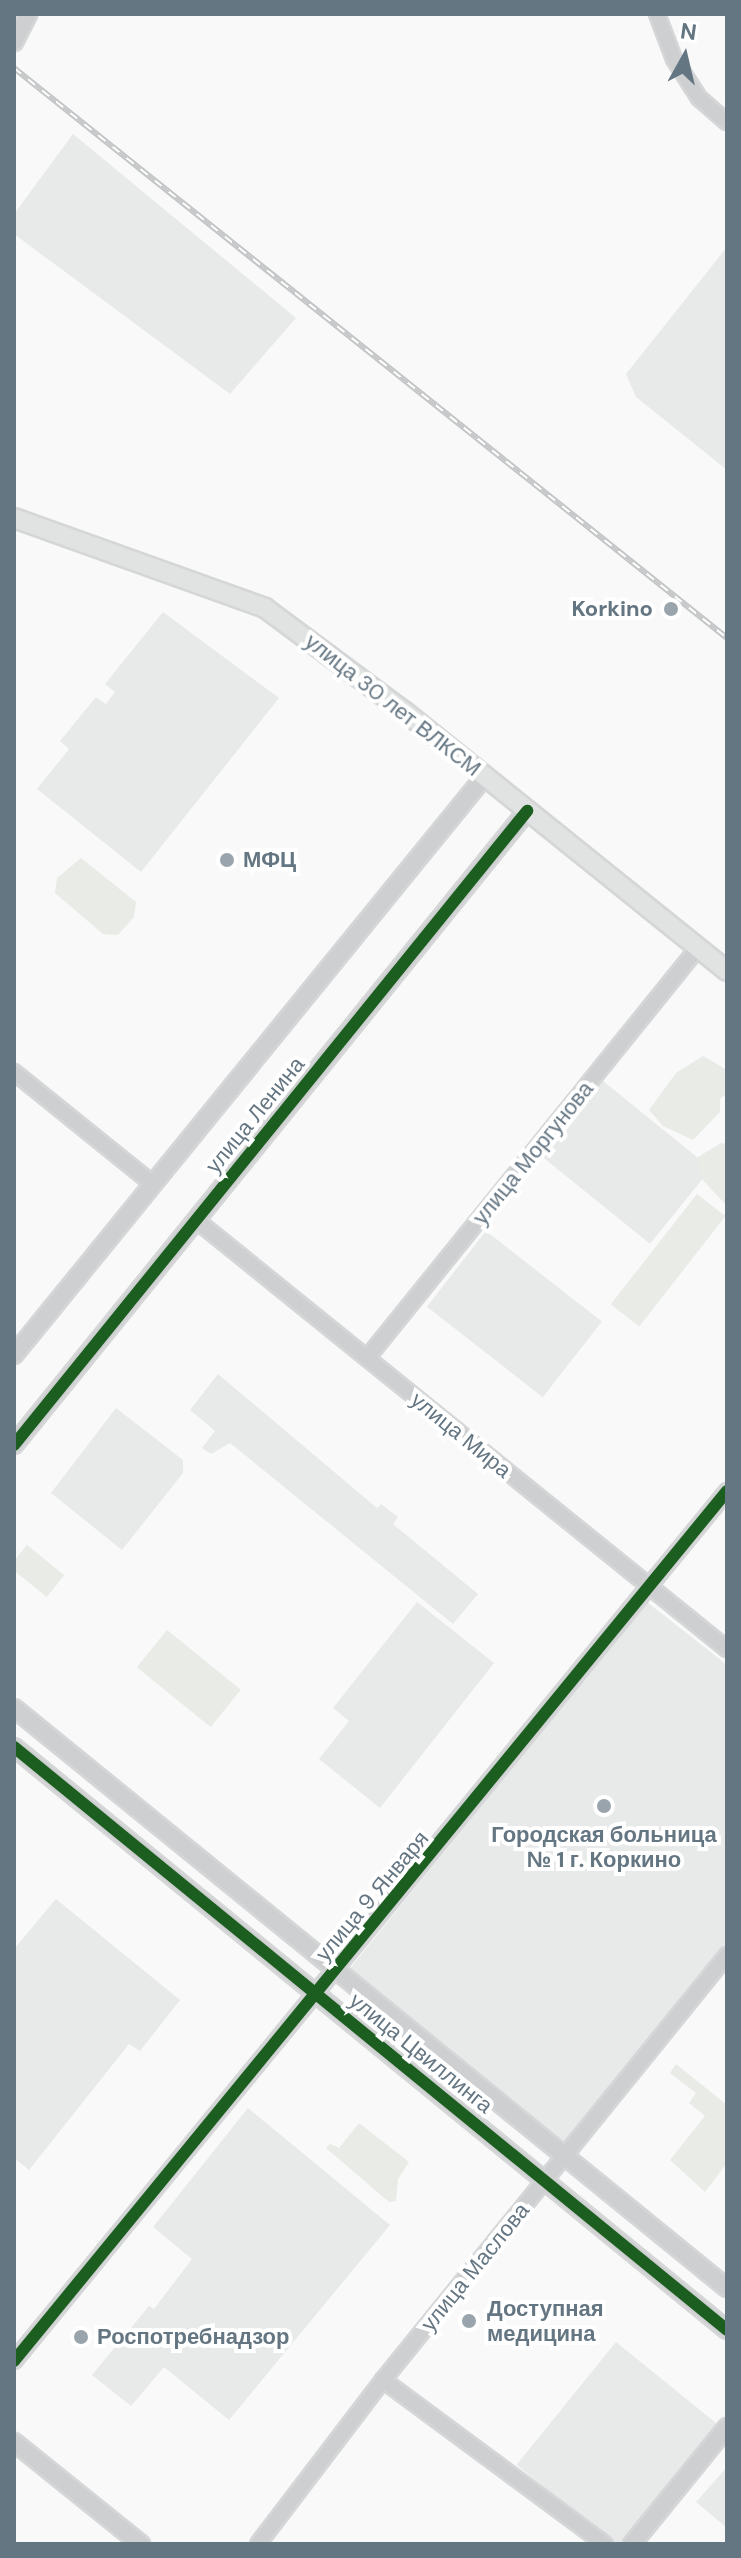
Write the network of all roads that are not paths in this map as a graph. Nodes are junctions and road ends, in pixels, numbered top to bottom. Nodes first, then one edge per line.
1 (28, 14) edge
2 (657, 14) edge
3 (14, 42) edge
4 (727, 122) edge
5 (14, 518) edge
6 (484, 777) junction
7 (527, 811) junction
8 (698, 948) junction
9 (727, 971) edge
10 (14, 1072) edge
11 (153, 1184) junction
12 (196, 1220) junction
13 (14, 1355) edge
14 (367, 1358) junction
15 (14, 1445) edge
16 (727, 1491) edge
17 (649, 1587) junction
18 (727, 1649) edge
19 (14, 1708) edge
20 (14, 1747) edge
21 (727, 1955) edge
22 (338, 1971) junction
23 (315, 1993) junction
24 (565, 2156) junction
25 (547, 2178) junction
26 (727, 2288) edge
27 (727, 2330) edge
28 (14, 2361) edge
29 (383, 2380) junction
30 (727, 2427) edge
31 (14, 2442) edge
32 (141, 2544) edge
33 (258, 2544) edge
34 (605, 2544) edge
35 (632, 2544) edge

1 - 3 street
2 - 4 street
5 - 6 main road, улица 30 лет ВЛКСМ
6 - 7 main road, улица 30 лет ВЛКСМ
6 - 11 street, улица Ленина
7 - 8 main road, улица 30 лет ВЛКСМ
7 - 12 street, улица Ленина
8 - 9 main road, улица 30 лет ВЛКСМ
8 - 14 street, улица Моргунова
10 - 11 street
11 - 13 street, улица Ленина
12 - 14 street, улица Мира
12 - 15 street, улица Ленина
14 - 17 street, улица Мира
16 - 17 street, улица 9 Января
17 - 18 street, улица Мира
17 - 22 street, улица 9 Января
19 - 22 street, улица Цвиллинга
20 - 23 street, улица Цвиллинга
21 - 24 street, улица Маслова
22 - 23 street, улица 9 Января
22 - 24 street, улица Цвиллинга
23 - 25 street, улица Цвиллинга
23 - 28 street, улица 9 Января
24 - 25 street, улица Маслова
24 - 26 street, улица Цвиллинга
25 - 27 street, улица Цвиллинга
25 - 29 street, улица Маслова
29 - 33 street, улица Маслова
29 - 34 street
30 - 35 street
31 - 32 street

